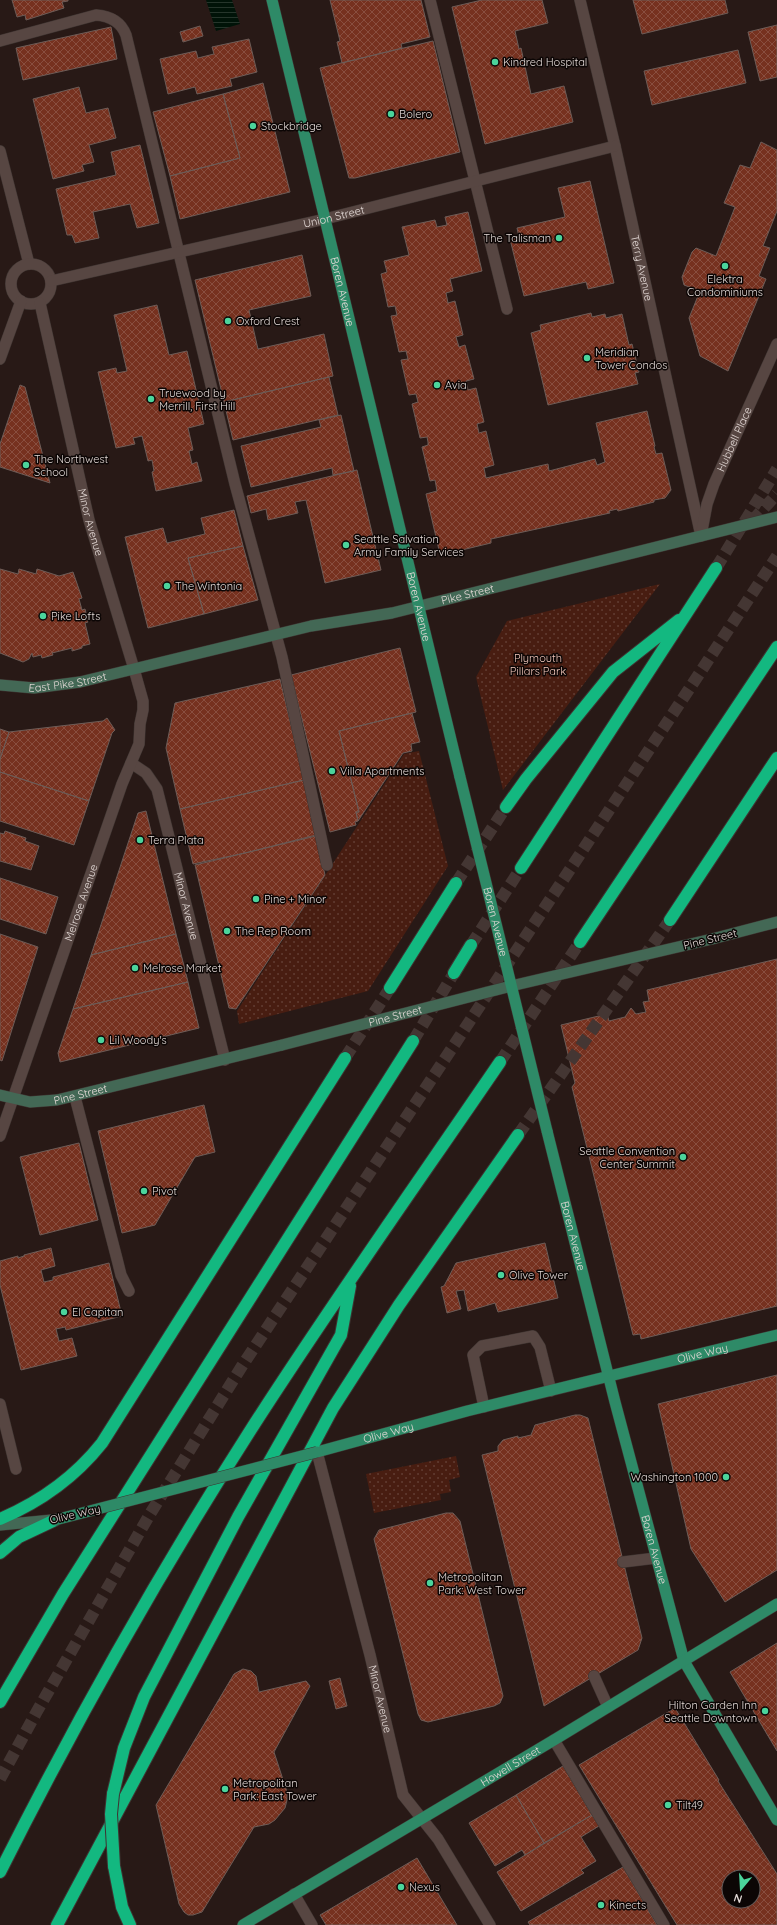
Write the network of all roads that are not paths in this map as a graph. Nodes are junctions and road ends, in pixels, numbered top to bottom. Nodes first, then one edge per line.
1 (272, 0) edge
2 (430, 0) edge
3 (580, 0) edge
4 (0, 41) edge
5 (615, 146) junction
6 (0, 151) edge
7 (475, 181) junction
8 (324, 218) junction
9 (177, 252) junction
10 (30, 264) junction
11 (51, 281) junction
12 (0, 287) edge
13 (12, 291) junction
14 (20, 302) junction
15 (40, 303) junction
16 (506, 309) dead end
17 (777, 344) edge
18 (0, 359) edge
19 (777, 517) edge
20 (700, 536) junction
21 (716, 568) tunnel mouth
22 (419, 605) junction
23 (686, 614) junction
24 (276, 635) junction
25 (777, 647) edge
26 (134, 669) junction
27 (0, 685) edge
28 (777, 758) edge
29 (131, 763) junction
30 (506, 807) tunnel mouth
31 (327, 865) dead end
32 (521, 868) tunnel mouth
33 (456, 882) tunnel mouth
34 (670, 920) tunnel mouth
35 (777, 922) edge
36 (580, 942) tunnel mouth
37 (471, 945) tunnel mouth
38 (454, 973) tunnel mouth
39 (511, 986) junction
40 (390, 988) tunnel mouth
41 (413, 1041) tunnel mouth
42 (345, 1058) tunnel mouth
43 (225, 1060) junction
44 (500, 1062) tunnel mouth
45 (0, 1095) edge
46 (75, 1096) junction
47 (12, 1099) junction
48 (518, 1135) tunnel mouth
49 (0, 1136) edge
50 (351, 1280) junction
51 (129, 1291) dead end
52 (777, 1335) edge
53 (608, 1377) junction
54 (551, 1391) junction
55 (0, 1404) edge
56 (484, 1407) junction
57 (317, 1452) junction
58 (16, 1469) dead end
59 (0, 1518) edge
60 (55, 1520) junction
61 (0, 1525) edge
62 (0, 1553) edge
63 (656, 1558) junction
64 (623, 1562) dead end
65 (777, 1604) edge
66 (684, 1661) junction
67 (594, 1676) dead end
68 (0, 1702) edge
69 (608, 1707) junction
70 (554, 1740) junction
71 (774, 1806) edge
72 (422, 1819) junction
73 (777, 1820) edge
74 (0, 1872) edge
75 (294, 1894) junction
76 (57, 1925) edge
77 (130, 1925) edge
78 (243, 1925) edge
79 (312, 1925) edge
80 (490, 1925) edge
81 (664, 1925) edge

1 - 8 main road, Boren Avenue
2 - 7 street
3 - 5 street, Terry Avenue
4 - 9 street
5 - 7 street, Union Street
5 - 20 street, Terry Avenue
6 - 10 street
7 - 8 street, Union Street
7 - 16 street
8 - 9 street, Union Street
8 - 22 main road, Boren Avenue
9 - 11 street, Union Street
9 - 24 street
10 - 11 street
10 - 13 street
11 - 15 street
12 - 13 street
13 - 14 street
14 - 15 street
14 - 18 street
15 - 26 street, Minor Avenue
17 - 20 street, Hubbell Place
19 - 20 main road, Pike Street
20 - 22 main road, Pike Street
21 - 23 highway
22 - 24 main road, Pike Street
22 - 39 main road, Boren Avenue, bridge
23 - 30 highway
23 - 32 highway
24 - 26 main road, Pike Street
24 - 31 street
25 - 36 highway
26 - 27 main road, East Pike Street
26 - 29 street, Melrose Avenue
28 - 34 highway
29 - 43 street, Minor Avenue
29 - 47 street, Melrose Avenue
33 - 40 highway
35 - 39 main road, Pine Street, bridge
37 - 38 highway
39 - 43 main road, Pine Street, bridge
39 - 53 main road, Boren Avenue, bridge
41 - 68 highway
42 - 59 highway
43 - 46 main road, Pine Street
44 - 50 highway
45 - 47 main road, Pine Street
46 - 47 main road, Pine Street
46 - 51 street
47 - 49 street, Melrose Avenue
48 - 76 highway
50 - 74 highway
50 - 77 highway, bridge
52 - 53 main road, Olive Way
53 - 54 main road, Olive Way
53 - 63 main road, Boren Avenue
54 - 56 main road, Olive Way
54 - 56 street
55 - 58 street
56 - 57 main road, Olive Way
57 - 60 main road, Olive Way, bridge
57 - 72 street, Minor Avenue
60 - 61 main road, Olive Way
60 - 62 highway
63 - 64 street
63 - 66 main road, Boren Avenue
65 - 66 main road, Howell Street
66 - 69 main road, Howell Street
66 - 71 main road, Boren Avenue
67 - 69 street
69 - 70 main road, Howell Street
70 - 72 main road, Howell Street
70 - 81 street
71 - 73 main road, Boren Avenue
72 - 75 main road, Howell Street
72 - 80 street, Minor Avenue
75 - 78 main road, Howell Street
75 - 79 street

